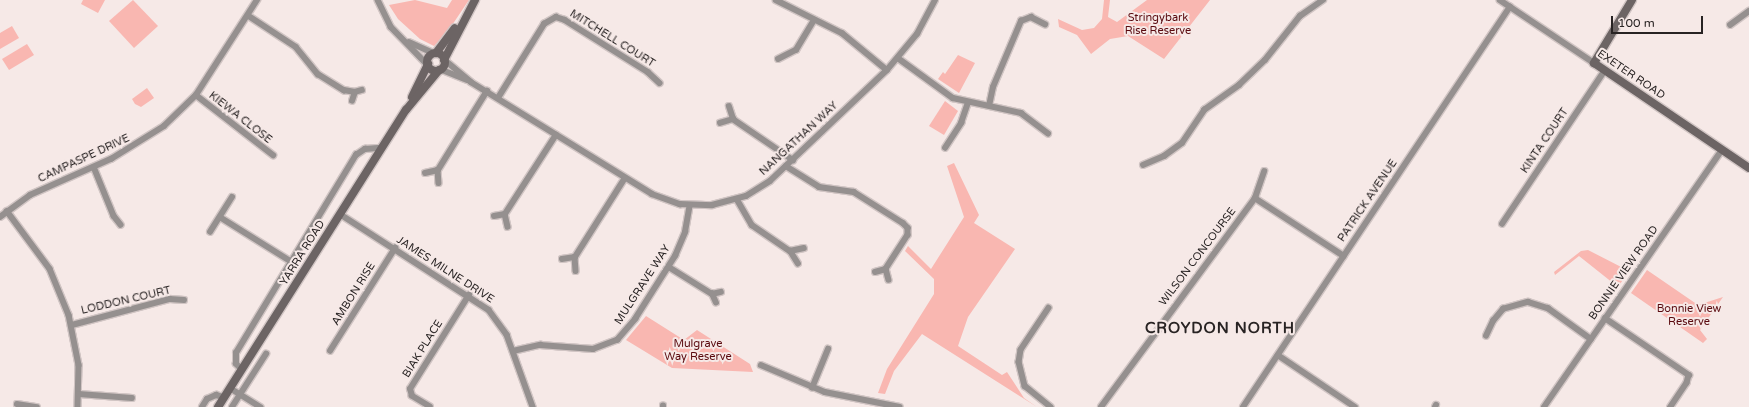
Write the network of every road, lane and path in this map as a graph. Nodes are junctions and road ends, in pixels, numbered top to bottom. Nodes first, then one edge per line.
1 (257, 0) edge
2 (378, 0) edge
3 (474, 0) edge
4 (776, 0) edge
5 (934, 0) edge
6 (1323, 0) edge
7 (1500, 0) edge
8 (1632, 0) edge
9 (1510, 7) junction
10 (1749, 11) edge
11 (249, 16) junction
12 (814, 20) junction
13 (1046, 24) dead end
14 (1730, 25) dead end
15 (407, 41) junction
16 (435, 53) junction
17 (898, 58) junction
18 (778, 59) dead end
19 (444, 60) junction
20 (1594, 63) junction
21 (428, 64) junction
22 (439, 70) junction
23 (887, 70) junction
24 (1605, 70) junction
25 (471, 82) junction
26 (660, 83) dead end
27 (362, 90) dead end
28 (355, 92) junction
29 (487, 92) junction
30 (196, 95) junction
31 (498, 98) junction
32 (352, 101) dead end
33 (968, 103) junction
34 (989, 106) junction
35 (729, 107) dead end
36 (406, 110) junction
37 (733, 120) junction
38 (720, 122) dead end
39 (1048, 133) dead end
40 (556, 135) junction
41 (381, 148) junction
42 (945, 148) dead end
43 (1720, 151) junction
44 (273, 155) dead end
45 (793, 160) junction
46 (1142, 165) dead end
47 (786, 166) junction
48 (94, 167) junction
49 (1749, 168) edge
50 (438, 170) junction
51 (1264, 172) dead end
52 (425, 173) dead end
53 (625, 178) junction
54 (439, 183) dead end
55 (232, 197) dead end
56 (1255, 198) junction
57 (737, 199) junction
58 (690, 205) junction
59 (7, 211) junction
60 (340, 214) junction
61 (505, 214) junction
62 (220, 216) junction
63 (494, 216) dead end
64 (0, 217) edge
65 (1502, 224) dead end
66 (121, 225) dead end
67 (508, 227) dead end
68 (210, 232) dead end
69 (395, 248) junction
70 (804, 248) dead end
71 (790, 251) junction
72 (1344, 256) junction
73 (575, 257) junction
74 (562, 259) dead end
75 (292, 262) junction
76 (798, 264) dead end
77 (668, 267) junction
78 (886, 269) junction
79 (576, 271) dead end
80 (875, 272) dead end
81 (889, 280) dead end
82 (721, 292) dead end
83 (712, 294) junction
84 (469, 295) junction
85 (184, 300) dead end
86 (716, 303) dead end
87 (1049, 308) dead end
88 (1605, 318) junction
89 (72, 324) junction
90 (1486, 336) dead end
91 (1591, 339) junction
92 (828, 349) dead end
93 (513, 350) junction
94 (330, 351) dead end
95 (266, 354) dead end
96 (1278, 355) junction
97 (761, 365) dead end
98 (241, 369) junction
99 (230, 388) junction
100 (812, 388) junction
101 (79, 394) junction
102 (240, 394) junction
103 (224, 397) junction
104 (132, 398) dead end
105 (17, 404) dead end
106 (37, 407) edge
107 (78, 407) edge
108 (202, 407) edge
109 (218, 407) edge
110 (232, 407) edge
111 (260, 407) edge
112 (430, 407) edge
113 (534, 407) edge
114 (900, 407) edge
115 (1052, 407) edge
116 (1101, 407) edge
117 (1243, 407) edge
118 (1355, 407) edge
119 (1544, 407) edge
120 (1671, 407) edge

1 - 11 street, CAMPASPE DRIVE
2 - 15 street
3 - 16 main road
3 - 19 main road
4 - 12 street
5 - 17 street, NANGATHAN WAY
6 - 46 street
7 - 9 street, EXETER ROAD
8 - 20 main road
9 - 20 street, EXETER ROAD
9 - 72 street, PATRICK AVENUE
10 - 14 street
11 - 28 street
11 - 30 street, CAMPASPE DRIVE
12 - 18 street
12 - 23 street
13 - 34 street
15 - 16 street
15 - 21 street
16 - 19 main road
16 - 21 main road
17 - 23 street, NANGATHAN WAY
17 - 33 street
19 - 22 main road
19 - 25 street, NANGATHAN WAY
20 - 24 main road, EXETER ROAD
21 - 22 main road
21 - 36 main road, YARRA ROAD
22 - 25 street, NANGATHAN WAY
22 - 36 main road, YARRA ROAD
23 - 45 street, NANGATHAN WAY
24 - 43 main road, EXETER ROAD
24 - 65 street, KINTA COURT
25 - 29 street, NANGATHAN WAY
26 - 31 street, MITCHELL COURT
27 - 28 street
28 - 32 street
29 - 31 street, NANGATHAN WAY
29 - 50 street
30 - 44 street, KIEWA CLOSE
30 - 48 street, CAMPASPE DRIVE
31 - 40 street, NANGATHAN WAY
33 - 34 street
33 - 42 street
34 - 39 street
35 - 37 street
36 - 41 main road, YARRA ROAD
37 - 38 street
37 - 45 street
40 - 53 street, NANGATHAN WAY
40 - 61 street
41 - 60 main road, YARRA ROAD
41 - 75 street
43 - 49 main road, EXETER ROAD
43 - 88 street, BONNIE VIEW ROAD
45 - 47 street, NANGATHAN WAY
47 - 57 street, NANGATHAN WAY
47 - 78 street
48 - 59 street, CAMPASPE DRIVE
48 - 66 street
50 - 52 street
50 - 54 street
51 - 56 street, WILSON CONCOURSE
53 - 58 street, NANGATHAN WAY
53 - 73 street
55 - 62 street
56 - 72 street
56 - 116 street, WILSON CONCOURSE
57 - 58 street, NANGATHAN WAY
57 - 71 street
58 - 77 street, MULGRAVE WAY
59 - 64 street, CAMPASPE DRIVE
59 - 89 street
60 - 69 street, JAMES MILNE DRIVE
60 - 98 main road, YARRA ROAD
61 - 63 street
61 - 67 street
62 - 68 street
62 - 75 street
69 - 84 street, JAMES MILNE DRIVE
69 - 94 street, AMBON RISE
70 - 71 street
71 - 76 street
72 - 96 street, PATRICK AVENUE
73 - 74 street
73 - 79 street
75 - 98 street
77 - 83 street
77 - 93 street, MULGRAVE WAY
78 - 80 street
78 - 81 street
82 - 83 street
83 - 86 street
84 - 93 street, JAMES MILNE DRIVE
84 - 112 street, BIAK PLACE
85 - 89 street, LODDON COURT
87 - 115 street
88 - 91 street, BONNIE VIEW ROAD
88 - 120 street
89 - 101 street
90 - 91 street
91 - 119 street, BONNIE VIEW ROAD
92 - 100 street
93 - 113 street, JAMES MILNE DRIVE
95 - 102 street
96 - 117 street, PATRICK AVENUE
96 - 118 street
97 - 100 street
98 - 99 main road, YARRA ROAD
99 - 102 street
99 - 103 main road, YARRA ROAD
100 - 114 street
101 - 104 street
101 - 107 street
102 - 110 street
102 - 111 street
103 - 108 street
103 - 109 main road, YARRA ROAD
105 - 106 street

